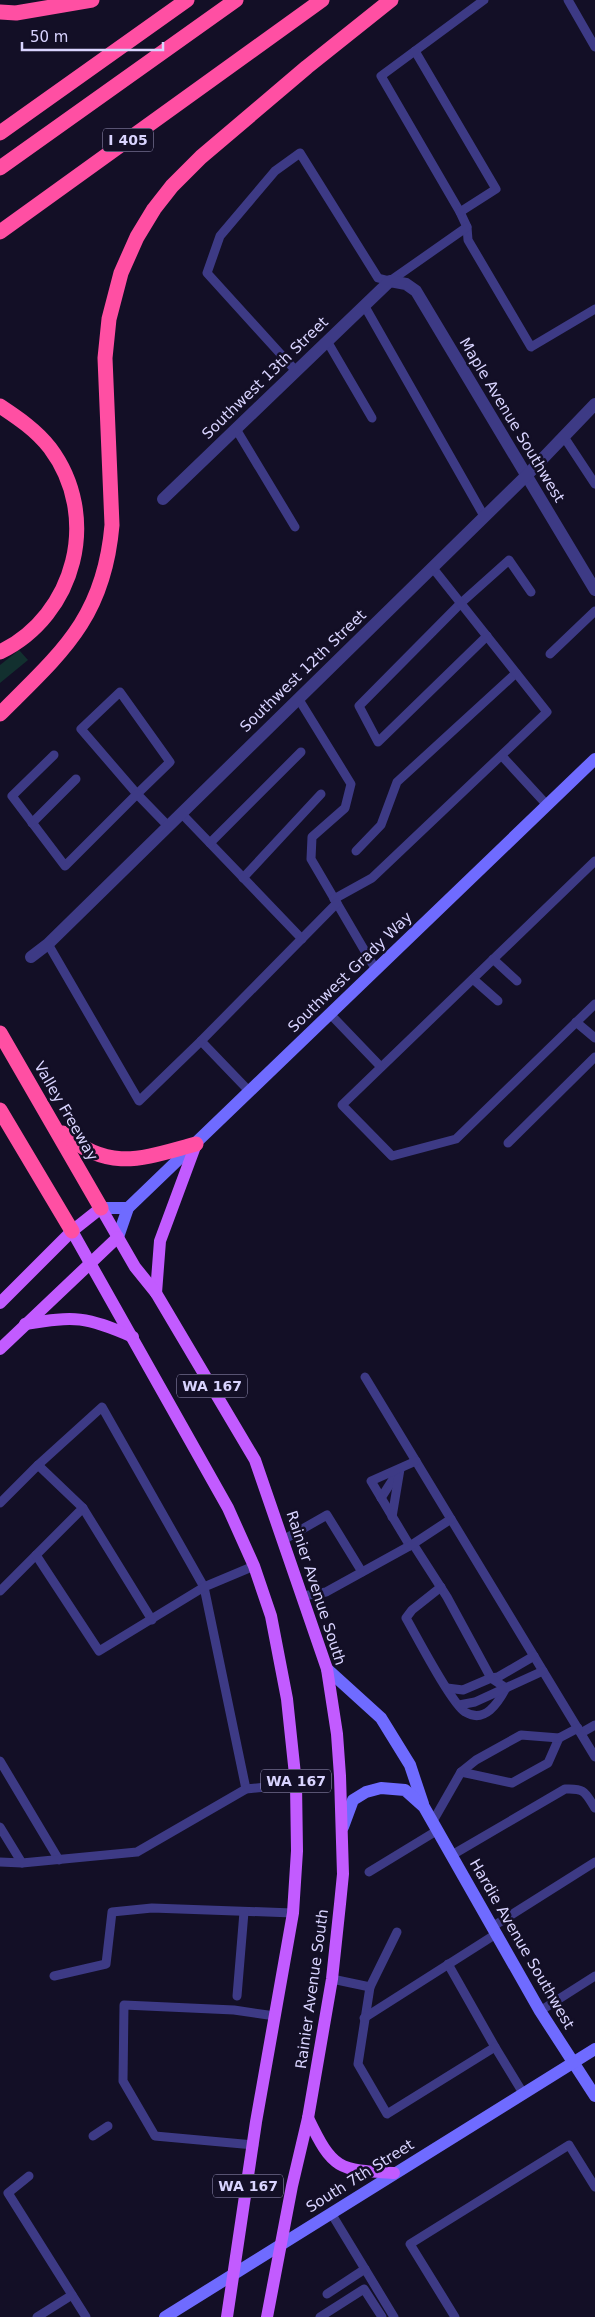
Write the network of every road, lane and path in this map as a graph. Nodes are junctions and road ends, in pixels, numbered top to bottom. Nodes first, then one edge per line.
1 (92, 0) edge
2 (187, 0) edge
3 (236, 0) edge
4 (322, 0) edge
5 (391, 0) edge
6 (484, 0) edge
7 (568, 0) edge
8 (0, 12) edge
9 (595, 47) edge
10 (415, 51) junction
11 (0, 133) edge
12 (0, 168) edge
13 (460, 212) junction
14 (467, 227) junction
15 (0, 232) edge
16 (390, 281) junction
17 (364, 305) junction
18 (595, 309) edge
19 (327, 341) junction
20 (296, 371) junction
21 (595, 404) edge
22 (0, 406) edge
23 (372, 418) dead end
24 (236, 429) junction
25 (564, 437) junction
26 (526, 476) junction
27 (595, 484) edge
28 (163, 499) dead end
29 (484, 516) junction
30 (295, 527) dead end
31 (432, 567) junction
32 (591, 573) edge
33 (595, 590) edge
34 (532, 592) dead end
35 (461, 603) junction
36 (595, 611) edge
37 (487, 636) junction
38 (0, 652) edge
39 (550, 654) dead end
40 (516, 673) junction
41 (298, 698) junction
42 (0, 714) edge
43 (301, 752) dead end
44 (54, 755) dead end
45 (502, 756) junction
46 (595, 760) edge
47 (76, 779) dead end
48 (137, 794) junction
49 (321, 794) dead end
50 (548, 805) junction
51 (181, 814) junction
52 (32, 823) junction
53 (168, 826) junction
54 (210, 843) junction
55 (356, 851) dead end
56 (595, 861) edge
57 (243, 878) junction
58 (336, 901) junction
59 (302, 939) junction
60 (48, 944) junction
61 (31, 957) dead end
62 (493, 959) junction
63 (376, 970) junction
64 (473, 979) junction
65 (517, 981) dead end
66 (498, 1001) dead end
67 (595, 1004) edge
68 (330, 1014) junction
69 (569, 1024) junction
70 (0, 1033) edge
71 (595, 1038) edge
72 (201, 1041) junction
73 (595, 1057) edge
74 (381, 1067) junction
75 (250, 1092) junction
76 (0, 1110) edge
77 (54, 1126) junction
78 (508, 1143) dead end
79 (196, 1144) junction
80 (101, 1208) junction
81 (128, 1208) junction
82 (72, 1231) junction
83 (118, 1237) junction
84 (90, 1262) junction
85 (156, 1293) junction
86 (0, 1303) edge
87 (25, 1324) junction
88 (133, 1337) junction
89 (0, 1349) edge
90 (365, 1376) dead end
91 (416, 1461) junction
92 (38, 1465) junction
93 (400, 1469) junction
94 (381, 1498) junction
95 (0, 1503) edge
96 (83, 1508) junction
97 (392, 1517) junction
98 (451, 1520) junction
99 (283, 1540) junction
100 (412, 1545) junction
101 (36, 1555) junction
102 (254, 1566) junction
103 (362, 1572) junction
104 (204, 1587) junction
105 (441, 1588) junction
106 (0, 1591) edge
107 (303, 1596) junction
108 (152, 1620) junction
109 (534, 1656) junction
110 (327, 1669) junction
111 (543, 1671) junction
112 (491, 1678) junction
113 (447, 1688) junction
114 (506, 1688) junction
115 (459, 1705) junction
116 (595, 1725) edge
117 (579, 1731) junction
118 (559, 1738) junction
119 (595, 1756) edge
120 (0, 1761) edge
121 (460, 1772) junction
122 (296, 1784) junction
123 (246, 1789) junction
124 (424, 1807) junction
125 (595, 1808) edge
126 (435, 1826) junction
127 (0, 1827) edge
128 (343, 1827) junction
129 (452, 1855) junction
130 (59, 1860) junction
131 (0, 1862) edge
132 (595, 1862) edge
133 (22, 1863) junction
134 (370, 1872) dead end
135 (244, 1912) junction
136 (293, 1913) junction
137 (494, 1931) junction
138 (396, 1932) dead end
139 (448, 1964) junction
140 (54, 1976) dead end
141 (595, 1976) edge
142 (332, 1979) junction
143 (370, 1987) junction
144 (237, 1996) dead end
145 (540, 2011) junction
146 (275, 2016) junction
147 (364, 2018) junction
148 (495, 2047) junction
149 (595, 2049) edge
150 (573, 2062) junction
151 (523, 2093) junction
152 (595, 2096) edge
153 (308, 2118) junction
154 (108, 2126) dead end
155 (92, 2136) dead end
156 (254, 2145) junction
157 (394, 2173) junction
158 (29, 2176) dead end
159 (595, 2187) edge
160 (331, 2213) junction
161 (280, 2246) junction
162 (365, 2270) junction
163 (235, 2274) junction
164 (327, 2294) dead end
165 (72, 2295) junction
166 (37, 2317) edge
167 (86, 2317) edge
168 (165, 2317) edge
169 (227, 2317) edge
170 (268, 2317) edge
171 (320, 2317) edge
172 (382, 2317) edge
173 (394, 2317) edge
174 (455, 2317) edge

1 - 8 highway
2 - 11 highway
3 - 12 highway
4 - 15 highway, I 405
5 - 42 highway
6 - 10 lane
7 - 9 lane
10 - 13 lane
10 - 13 lane
13 - 14 lane
14 - 16 lane
14 - 18 lane
16 - 17 street, Southwest 13th Street
16 - 20 lane
16 - 26 street, Maple Avenue Southwest
17 - 19 street, Southwest 13th Street
17 - 29 lane
19 - 20 street, Southwest 13th Street
19 - 23 lane
20 - 24 street, Southwest 13th Street
21 - 25 street, Southwest 12th Street
22 - 38 highway
24 - 28 street, Southwest 13th Street
24 - 30 lane
25 - 26 street, Southwest 12th Street
25 - 27 lane
26 - 29 street, Southwest 12th Street
26 - 32 street, Maple Avenue Southwest
29 - 31 street, Southwest 12th Street
31 - 35 lane
31 - 41 street, Southwest 12th Street
32 - 33 street, Maple Avenue Southwest
34 - 35 lane
35 - 37 lane
35 - 37 lane
36 - 39 lane
37 - 40 lane
40 - 45 lane
40 - 55 lane
41 - 51 street, Southwest 12th Street
41 - 58 lane
43 - 54 lane
44 - 52 lane
45 - 50 lane
45 - 58 lane
46 - 50 street, Southwest Grady Way
47 - 52 lane
48 - 48 lane
48 - 52 lane
48 - 53 lane
49 - 57 lane
50 - 63 street, Southwest Grady Way
51 - 53 street, Southwest 12th Street
51 - 54 lane
53 - 60 street, Southwest 12th Street
54 - 57 lane
56 - 62 lane
57 - 59 lane
58 - 59 lane
58 - 63 lane
59 - 72 lane
60 - 61 street, Southwest 12th Street
60 - 72 lane
62 - 64 lane
62 - 65 lane
63 - 68 street, Southwest Grady Way
64 - 66 lane
64 - 74 lane
67 - 69 lane
68 - 74 lane
68 - 75 street, Southwest Grady Way
69 - 71 lane
69 - 74 lane
70 - 77 highway, Valley Freeway
72 - 75 lane
73 - 78 lane
75 - 79 street, Southwest Grady Way
76 - 82 highway, WA 167
77 - 79 highway
77 - 80 highway, Valley Freeway / WA 167
79 - 81 street, Southwest Grady Way
79 - 85 main road
80 - 81 street
80 - 82 main road
80 - 83 main road, Rainier Avenue South / WA 167
81 - 83 street, Southwest Grady Way
82 - 84 main road, Rainier Avenue South / WA 167
82 - 86 main road
83 - 84 main road
83 - 85 main road, Rainier Avenue South / WA 167
84 - 87 main road
84 - 88 main road, Rainier Avenue South / WA 167
85 - 99 main road, Rainier Avenue South / WA 167
87 - 88 main road
87 - 89 main road
88 - 102 main road, Rainier Avenue South / WA 167
90 - 91 lane
91 - 93 lane
91 - 98 lane
92 - 95 lane
92 - 96 lane
92 - 104 lane
93 - 94 lane
93 - 94 lane
93 - 97 lane
94 - 97 lane
96 - 101 lane
96 - 108 lane
97 - 100 lane
98 - 100 lane
98 - 109 lane
99 - 103 lane
99 - 107 main road, Rainier Avenue South / WA 167
100 - 103 lane
100 - 105 lane
101 - 106 lane
101 - 108 lane
102 - 104 lane
102 - 122 main road, Rainier Avenue South / WA 167
103 - 107 lane
104 - 108 lane
104 - 123 lane
105 - 112 lane
105 - 113 lane
107 - 110 main road, Rainier Avenue South / WA 167
109 - 111 lane
109 - 112 lane
110 - 124 street, Hardie Avenue Southwest
110 - 128 main road, Rainier Avenue South / WA 167
111 - 114 lane
111 - 117 lane
112 - 113 lane
112 - 114 lane
113 - 115 lane
114 - 115 lane
114 - 115 lane
116 - 117 lane
117 - 118 lane
117 - 119 lane
118 - 121 lane
118 - 121 lane
120 - 130 lane
121 - 126 lane
122 - 123 lane
122 - 136 main road, Rainier Avenue South / WA 167
123 - 130 lane
124 - 126 street, Hardie Avenue Southwest
124 - 128 street, Hardie Avenue Southwest
125 - 129 lane
126 - 129 street, Hardie Avenue Southwest
126 - 134 lane
127 - 133 lane
128 - 142 main road, Rainier Avenue South / WA 167
129 - 137 street, Hardie Avenue Southwest
130 - 133 lane
131 - 133 lane
132 - 137 lane
135 - 136 lane
135 - 140 lane
135 - 144 lane
136 - 146 main road, Rainier Avenue South / WA 167
137 - 139 lane
137 - 145 street, Hardie Avenue Southwest
138 - 143 lane
139 - 147 lane
139 - 148 lane
141 - 145 lane
142 - 143 lane
142 - 153 main road, Rainier Avenue South / WA 167
143 - 147 lane
145 - 150 street, Hardie Avenue Southwest
146 - 156 main road, Rainier Avenue South / WA 167
146 - 156 lane
147 - 148 lane
148 - 151 lane
149 - 150 street, South 7th Street
150 - 151 street, South 7th Street
150 - 152 street, Hardie Avenue Southwest
151 - 157 street, South 7th Street
153 - 157 main road
153 - 161 main road, Rainier Avenue South / WA 167
154 - 155 lane
156 - 163 main road, Rainier Avenue South / WA 167
157 - 160 street, South 7th Street
158 - 165 lane
159 - 174 lane
160 - 161 street, South 7th Street
160 - 162 lane
161 - 163 street, South 7th Street
161 - 170 main road, Rainier Avenue South / WA 167
162 - 164 lane
162 - 173 lane
163 - 168 street, South 7th Street
163 - 169 main road, Rainier Avenue South / WA 167
165 - 166 lane
165 - 167 lane
171 - 172 lane

